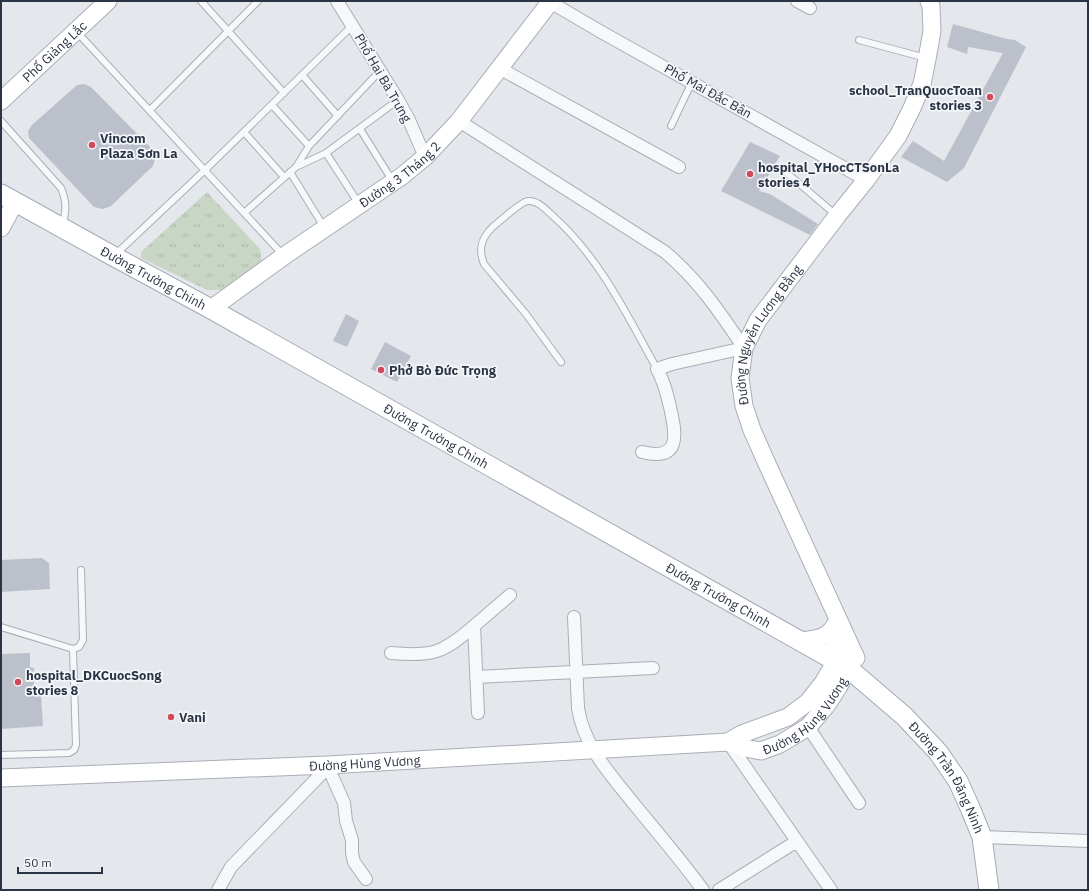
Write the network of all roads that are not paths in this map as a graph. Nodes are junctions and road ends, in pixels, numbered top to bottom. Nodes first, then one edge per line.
1 (108, 1) edge
2 (201, 1) edge
3 (258, 1) edge
4 (337, 1) edge
5 (550, 1) edge
6 (797, 1) edge
7 (929, 1) edge
8 (810, 8) dead end
9 (353, 25) junction
10 (76, 31) junction
11 (228, 31) junction
12 (859, 40) dead end
13 (927, 59) junction
14 (499, 68) junction
15 (380, 71) junction
16 (302, 75) junction
17 (692, 82) junction
18 (284, 93) junction
19 (398, 100) junction
20 (1, 101) edge
21 (272, 105) junction
22 (150, 110) junction
23 (338, 116) junction
24 (1, 121) edge
25 (458, 121) junction
26 (671, 126) dead end
27 (360, 129) junction
28 (244, 132) junction
29 (310, 146) junction
30 (326, 153) junction
31 (425, 157) junction
32 (296, 167) junction
33 (680, 167) dead end
34 (781, 168) dead end
35 (204, 170) junction
36 (290, 172) junction
37 (284, 177) junction
38 (866, 180) junction
39 (393, 182) junction
40 (8, 198) edge
41 (360, 205) junction
42 (244, 213) junction
43 (837, 216) junction
44 (63, 227) junction
45 (1, 228) edge
46 (325, 228) junction
47 (113, 256) junction
48 (284, 256) junction
49 (211, 308) junction
50 (744, 348) junction
51 (561, 362) dead end
52 (657, 369) junction
53 (642, 452) dead end
54 (81, 570) dead end
55 (510, 595) dead end
56 (574, 617) dead end
57 (836, 624) junction
58 (474, 626) junction
59 (1, 627) edge
60 (801, 641) junction
61 (851, 648) junction
62 (73, 649) junction
63 (391, 653) dead end
64 (842, 665) junction
65 (653, 668) dead end
66 (576, 672) junction
67 (476, 678) junction
68 (868, 685) junction
69 (478, 714) dead end
70 (808, 727) junction
71 (728, 742) junction
72 (593, 750) junction
73 (1, 755) edge
74 (328, 766) junction
75 (1, 778) edge
76 (860, 803) dead end
77 (982, 837) junction
78 (1088, 840) edge
79 (797, 841) junction
80 (366, 879) dead end
81 (218, 890) edge
82 (703, 890) edge
83 (719, 890) edge
84 (831, 890) edge
85 (989, 890) edge

1 - 10 street, Phố Giảng Lắc
2 - 11 lane
3 - 11 lane
4 - 9 street, Phố Hai Bà Trưng
5 - 14 street, Đường 3 Tháng 2
5 - 17 street, Phố Mai Đắc Bân
6 - 8 street
7 - 13 street, Đường Nguyễn Lương Bằng
9 - 15 street, Phố Hai Bà Trưng
9 - 16 lane
10 - 20 street, Phố Giảng Lắc
10 - 22 lane
11 - 18 lane
11 - 22 lane
12 - 13 lane
13 - 38 street, Đường Nguyễn Lương Bằng
14 - 25 street, Đường 3 Tháng 2
14 - 33 street
15 - 19 street, Phố Hai Bà Trưng
15 - 23 lane
16 - 18 lane
16 - 23 lane
17 - 26 lane
17 - 38 street, Phố Mai Đắc Bân
18 - 21 lane
19 - 27 lane
19 - 31 street, Phố Hai Bà Trưng
21 - 28 lane
21 - 29 lane
22 - 35 lane
23 - 29 lane
24 - 44 lane
25 - 31 street, Đường 3 Tháng 2
25 - 50 street
27 - 30 lane
27 - 39 lane
28 - 35 lane
28 - 37 lane
29 - 32 lane
30 - 32 lane
30 - 41 lane
31 - 39 street, Đường 3 Tháng 2
32 - 36 lane
34 - 43 lane
35 - 42 lane
35 - 47 lane
36 - 37 lane
36 - 46 lane
37 - 42 lane
38 - 43 street, Đường Nguyễn Lương Bằng
39 - 41 street, Đường 3 Tháng 2
40 - 44 main road, Đường Trường Chinh
40 - 45 street
41 - 46 street, Đường 3 Tháng 2
42 - 48 lane
43 - 50 street, Đường Nguyễn Lương Bằng
44 - 47 main road, Đường Trường Chinh
46 - 48 street, Đường 3 Tháng 2
47 - 49 main road, Đường Trường Chinh
48 - 49 street, Đường 3 Tháng 2
49 - 60 main road, Đường Trường Chinh
50 - 52 street
50 - 57 street, Đường Nguyễn Lương Bằng
51 - 52 lane
52 - 53 street
54 - 62 lane
55 - 58 street
56 - 66 street
57 - 60 street
57 - 61 street, Đường Nguyễn Lương Bằng
57 - 64 street
58 - 63 street
58 - 67 street
59 - 62 lane
60 - 64 main road, Đường Trường Chinh
61 - 64 street
61 - 68 street, Đường Nguyễn Lương Bằng
62 - 73 lane
64 - 68 main road, Đường Trường Chinh
64 - 70 street, Đường Hùng Vương
64 - 71 street, Đường Hùng Vương
65 - 66 street
66 - 67 street
66 - 72 street
67 - 69 street
68 - 77 main road, Đường Trần Đăng Ninh
70 - 71 street, Đường Hùng Vương
70 - 76 street
71 - 72 street, Đường Hùng Vương
71 - 79 street
72 - 74 street, Đường Hùng Vương
72 - 82 street
74 - 75 street, Đường Hùng Vương
74 - 80 street
74 - 81 street
77 - 78 street
77 - 85 main road, Đường Trần Đăng Ninh
79 - 83 street
79 - 84 street

